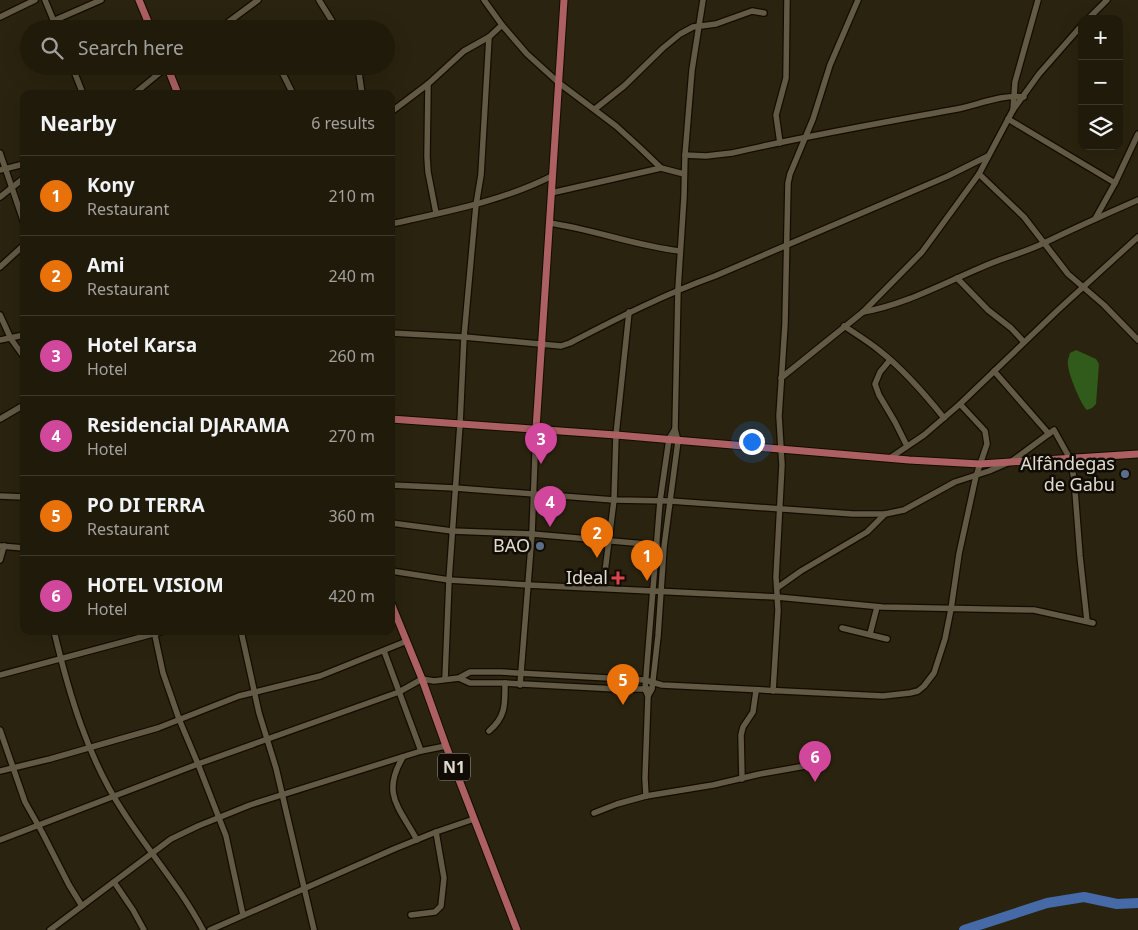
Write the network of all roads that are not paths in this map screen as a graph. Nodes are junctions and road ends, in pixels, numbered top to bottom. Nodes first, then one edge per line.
1 (35, 0) edge
2 (44, 0) edge
3 (101, 0) edge
4 (139, 0) edge
5 (258, 0) edge
6 (319, 0) edge
7 (484, 0) edge
8 (564, 0) edge
9 (703, 0) edge
10 (787, 0) edge
11 (858, 0) edge
12 (1038, 0) edge
13 (1107, 0) edge
14 (764, 13) dead end
15 (1092, 15) edge
16 (0, 17) edge
17 (53, 20) edge
18 (55, 20) edge
19 (147, 20) edge
20 (231, 20) edge
21 (331, 20) edge
22 (502, 25) junction
23 (699, 26) junction
24 (1078, 30) edge
25 (489, 37) junction
26 (76, 75) edge
27 (156, 75) edge
28 (171, 75) edge
29 (284, 75) edge
30 (359, 75) edge
31 (428, 84) junction
32 (559, 84) junction
33 (81, 90) edge
34 (139, 90) edge
35 (176, 90) edge
36 (291, 90) edge
37 (361, 90) edge
38 (1014, 95) junction
39 (1024, 97) junction
40 (395, 109) edge
41 (595, 109) junction
42 (1014, 110) junction
43 (1008, 119) junction
44 (1138, 134) edge
45 (805, 138) junction
46 (780, 143) junction
47 (0, 153) edge
48 (684, 156) junction
49 (988, 156) junction
50 (20, 165) edge
51 (661, 168) junction
52 (2, 169) edge
53 (684, 174) junction
54 (979, 174) junction
55 (552, 176) junction
56 (20, 182) edge
57 (1115, 183) junction
58 (12, 189) junction
59 (551, 193) junction
60 (0, 196) edge
61 (1138, 200) edge
62 (476, 205) junction
63 (20, 212) edge
64 (436, 213) junction
65 (1095, 219) junction
66 (549, 222) junction
67 (395, 223) edge
68 (1138, 237) edge
69 (1045, 243) junction
70 (787, 244) junction
71 (20, 248) edge
72 (680, 251) junction
73 (0, 266) edge
74 (957, 278) junction
75 (1084, 287) junction
76 (678, 289) junction
77 (629, 312) junction
78 (863, 312) junction
79 (0, 315) edge
80 (844, 326) junction
81 (395, 333) edge
82 (20, 336) edge
83 (464, 337) junction
84 (12, 339) junction
85 (0, 340) edge
86 (1138, 340) edge
87 (1024, 342) junction
88 (541, 343) junction
89 (20, 351) edge
90 (890, 360) junction
91 (994, 371) junction
92 (781, 378) junction
93 (960, 404) junction
94 (20, 407) edge
95 (944, 418) junction
96 (0, 419) edge
97 (395, 419) edge
98 (460, 424) junction
99 (536, 429) junction
100 (675, 429) junction
101 (1049, 434) junction
102 (616, 435) junction
103 (669, 439) junction
104 (678, 440) junction
105 (907, 446) junction
106 (780, 448) junction
107 (1138, 454) edge
108 (890, 458) junction
109 (1069, 458) junction
110 (1012, 461) junction
111 (980, 464) junction
112 (976, 476) junction
113 (395, 485) edge
114 (456, 488) junction
115 (533, 494) junction
116 (0, 496) edge
117 (20, 497) edge
118 (614, 500) junction
119 (660, 501) junction
120 (670, 501) junction
121 (780, 510) junction
122 (885, 514) junction
123 (395, 524) edge
124 (452, 531) junction
125 (532, 534) junction
126 (609, 540) junction
127 (657, 545) junction
128 (2, 546) edge
129 (20, 548) edge
130 (0, 560) edge
131 (395, 573) edge
132 (449, 580) junction
133 (528, 585) junction
134 (603, 588) junction
135 (777, 588) junction
136 (653, 591) junction
137 (661, 591) junction
138 (777, 596) junction
139 (877, 607) junction
140 (951, 609) junction
141 (395, 612) edge
142 (842, 628) dead end
143 (870, 634) junction
144 (55, 635) edge
145 (144, 635) edge
146 (155, 635) edge
147 (241, 635) edge
148 (887, 639) dead end
149 (407, 641) junction
150 (384, 650) junction
151 (60, 659) junction
152 (522, 674) junction
153 (0, 675) edge
154 (459, 678) junction
155 (445, 679) junction
156 (422, 680) junction
157 (649, 681) junction
158 (505, 683) junction
159 (520, 685) junction
160 (662, 685) junction
161 (648, 689) junction
162 (756, 691) junction
163 (254, 692) junction
164 (399, 692) junction
165 (773, 692) junction
166 (179, 720) junction
167 (0, 730) edge
168 (489, 731) dead end
169 (268, 739) junction
170 (446, 746) junction
171 (90, 747) junction
172 (421, 751) junction
173 (403, 757) junction
174 (198, 764) junction
175 (810, 765) dead end
176 (13, 768) junction
177 (0, 771) edge
178 (742, 779) junction
179 (282, 795) junction
180 (114, 796) junction
181 (646, 796) junction
182 (594, 813) dead end
183 (220, 818) junction
184 (474, 820) junction
185 (38, 825) junction
186 (436, 832) junction
187 (0, 840) edge
188 (416, 840) junction
189 (152, 853) junction
190 (114, 882) junction
191 (304, 889) junction
192 (82, 906) junction
193 (243, 914) junction
194 (411, 915) dead end
195 (50, 930) edge
196 (144, 930) edge
197 (203, 930) edge
198 (210, 930) edge
199 (314, 930) edge
200 (517, 930) edge

1 - 16 street
2 - 17 street
3 - 18 street
4 - 19 main road
5 - 20 street
6 - 21 street
7 - 22 street
8 - 32 main road
9 - 23 street
10 - 46 street
11 - 45 street
12 - 38 street
13 - 15 street
14 - 23 street
22 - 25 street
22 - 32 street
23 - 41 street
23 - 48 street
24 - 39 street
25 - 31 street
25 - 62 street
26 - 33 street
27 - 34 street
28 - 35 main road
29 - 36 street
30 - 37 street
31 - 40 street
31 - 64 street
32 - 41 street
32 - 55 main road
38 - 39 street
38 - 42 street
38 - 45 street
39 - 42 street
41 - 51 street
42 - 43 street
43 - 49 street
43 - 57 street
44 - 57 street
45 - 46 street
45 - 70 street
46 - 48 street
47 - 52 street
48 - 53 street
49 - 54 street
49 - 70 street
50 - 52 street
51 - 53 street
51 - 59 street
52 - 58 street
53 - 72 street
54 - 69 street
54 - 78 street
55 - 59 main road
55 - 62 street
56 - 58 street
57 - 65 street
58 - 60 street
58 - 63 street
59 - 66 main road
61 - 65 street
62 - 64 street
62 - 83 street
64 - 67 street
65 - 69 street
66 - 72 street
66 - 88 main road
68 - 75 street
69 - 74 street
69 - 75 street
70 - 76 street
70 - 92 street
71 - 73 street
72 - 76 street
74 - 78 street
74 - 87 street
75 - 86 street
75 - 87 street
76 - 77 street
76 - 100 street
77 - 88 street
77 - 102 street
78 - 80 street
79 - 84 street
80 - 90 street
80 - 92 street
81 - 83 street
82 - 84 street
83 - 88 street
83 - 98 street
84 - 85 street
84 - 89 street
87 - 91 street
88 - 99 main road
90 - 95 street
90 - 105 street
91 - 93 street
91 - 101 street
92 - 106 street
93 - 95 street
93 - 111 street
94 - 96 street
95 - 105 street
97 - 98 main road
98 - 99 main road
98 - 114 street
99 - 102 main road
99 - 115 street
100 - 103 street
100 - 104 street
101 - 109 street
101 - 110 street
102 - 103 main road
102 - 118 street
103 - 104 main road
103 - 119 street
104 - 106 main road
104 - 120 street
105 - 108 street
106 - 108 main road
106 - 121 street
107 - 109 main road
108 - 111 main road
109 - 110 main road
109 - 140 street
110 - 111 main road
110 - 112 street
111 - 112 street
112 - 122 street
112 - 140 street
113 - 114 street
114 - 115 street
114 - 124 street
115 - 118 street
115 - 125 street
116 - 117 street
118 - 119 street
118 - 126 street
119 - 120 street
119 - 127 street
120 - 121 street
120 - 137 street
121 - 122 street
121 - 135 street
122 - 135 street
123 - 124 street
124 - 125 street
124 - 132 street
125 - 126 street
125 - 133 street
126 - 127 street
126 - 134 street
127 - 136 street
128 - 129 street
128 - 130 street
131 - 132 street
132 - 133 street
132 - 155 street
133 - 134 street
133 - 152 street
134 - 136 street
135 - 138 street
136 - 137 street
136 - 157 street
137 - 138 street
137 - 157 street
138 - 139 street
138 - 165 street
139 - 140 street
139 - 143 street
140 - 165 street
141 - 149 main road, N1
142 - 143 street
143 - 148 street
144 - 151 street
145 - 151 street
146 - 166 street
147 - 163 street
149 - 150 street
149 - 156 main road, N1
150 - 163 street
150 - 164 street
151 - 153 street
151 - 171 street
152 - 154 street
152 - 157 street
152 - 159 street
154 - 155 street
154 - 158 street
155 - 156 street
156 - 164 street
156 - 170 main road, N1
157 - 160 street
157 - 161 street
158 - 159 street
158 - 168 street
159 - 161 street
160 - 161 street
160 - 162 street
161 - 181 street
162 - 165 street
162 - 178 street
163 - 166 street
163 - 169 street
164 - 169 street
164 - 172 street
166 - 171 street
166 - 174 street
167 - 176 street
169 - 174 street
169 - 179 street
170 - 172 street
170 - 184 main road, N1
171 - 176 street
171 - 180 street
172 - 173 street
173 - 179 street
173 - 188 street
174 - 180 street
174 - 183 street
175 - 178 street
176 - 177 street
176 - 185 street
178 - 181 street
179 - 183 street
179 - 191 street
180 - 185 street
180 - 189 street
181 - 182 street
183 - 189 street
183 - 193 street
184 - 186 street
184 - 200 main road, N1
185 - 187 street
185 - 192 street
186 - 188 street
186 - 194 street
188 - 191 street
189 - 190 street
189 - 197 street
190 - 192 street
190 - 196 street
191 - 193 street
191 - 199 street
192 - 195 street
193 - 198 street

